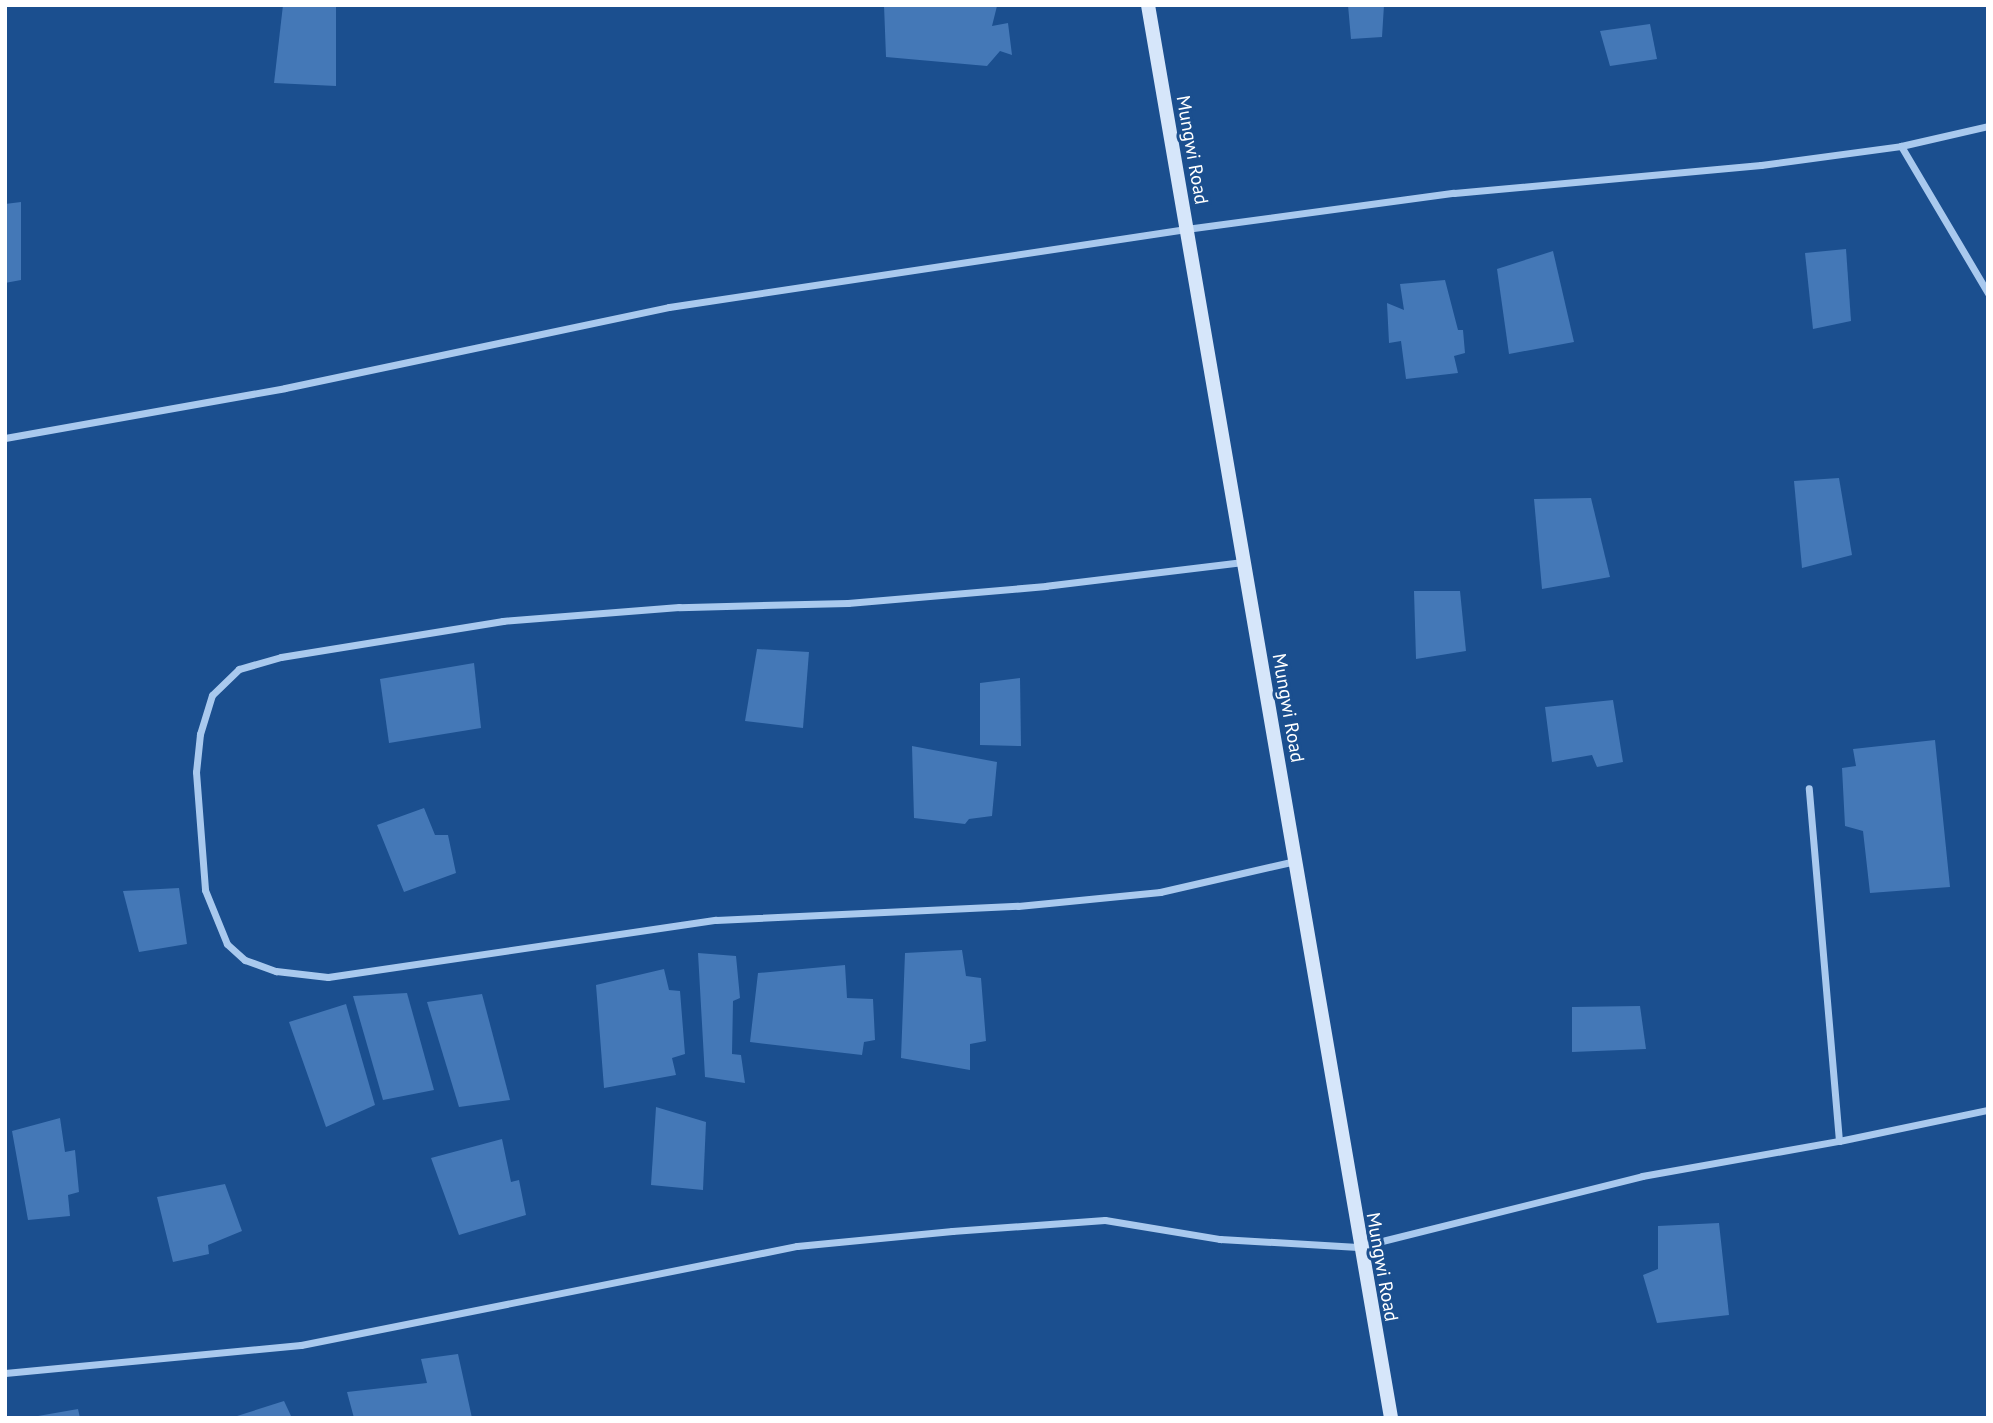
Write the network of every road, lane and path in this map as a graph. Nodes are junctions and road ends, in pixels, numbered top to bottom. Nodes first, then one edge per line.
1 (1148, 5) edge
2 (1988, 126) edge
3 (1901, 146) junction
4 (1186, 229) junction
5 (1988, 293) edge
6 (5, 438) edge
7 (1244, 562) junction
8 (1809, 788) dead end
9 (1295, 861) junction
10 (1988, 1110) edge
11 (1839, 1141) junction
12 (1358, 1247) junction
13 (5, 1373) edge
14 (1391, 1418) edge

1 - 4 main road, Mungwi Road
2 - 3 street
3 - 4 street
3 - 5 street
4 - 6 street
4 - 7 main road, Mungwi Road
7 - 9 main road, Mungwi Road
7 - 9 street
8 - 11 street
9 - 12 main road, Mungwi Road
10 - 11 street
11 - 12 street
12 - 13 street
12 - 14 main road, Mungwi Road

